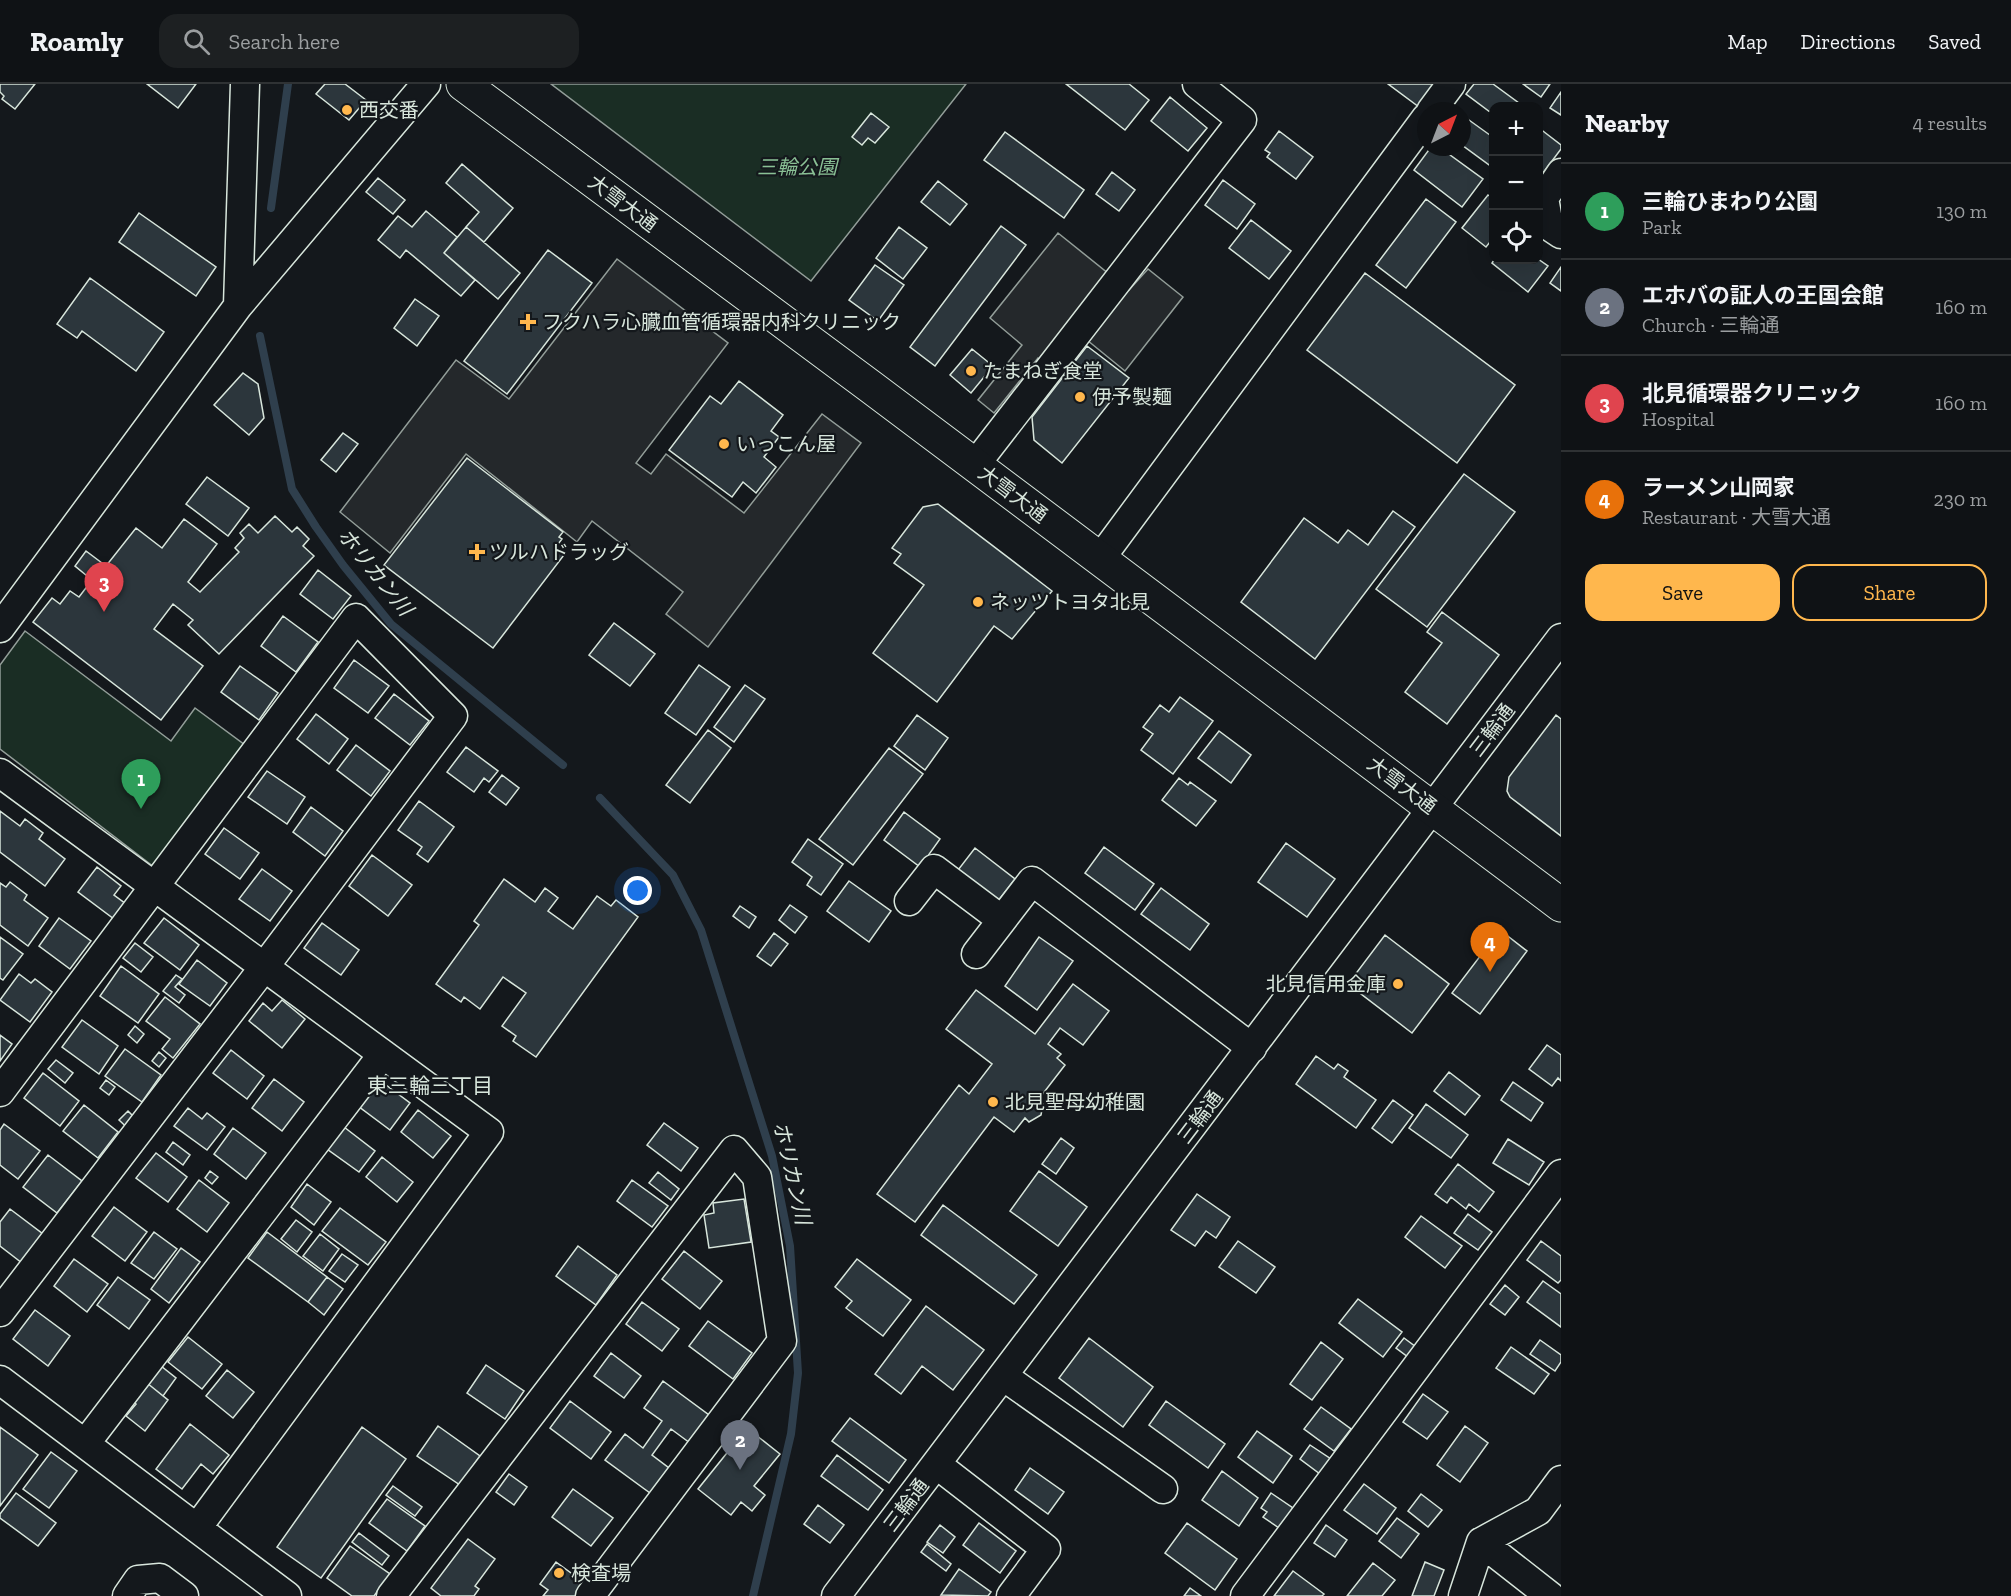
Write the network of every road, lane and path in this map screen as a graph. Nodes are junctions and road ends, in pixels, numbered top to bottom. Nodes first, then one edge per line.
1 (244, 84) edge
2 (426, 84) edge
3 (464, 84) edge
4 (1197, 84) edge
5 (1451, 84) edge
6 (1438, 102) edge
7 (1417, 130) edge
8 (1561, 173) edge
9 (1561, 234) edge
10 (238, 306) junction
11 (975, 465) junction
12 (1100, 559) junction
13 (0, 628) edge
14 (1561, 638) edge
15 (0, 773) edge
16 (1433, 809) junction
17 (155, 887) junction
18 (909, 902) dead end
19 (1561, 905) edge
20 (1002, 920) junction
21 (976, 954) dead end
22 (265, 966) junction
23 (1252, 1048) junction
24 (383, 1054) junction
25 (0, 1092) edge
26 (1561, 1174) edge
27 (0, 1312) edge
28 (1003, 1376) junction
29 (0, 1380) edge
30 (85, 1444) junction
31 (936, 1464) junction
32 (1561, 1480) edge
33 (1163, 1489) dead end
34 (197, 1528) junction
35 (1481, 1542) junction
36 (127, 1596) edge
37 (184, 1596) edge
38 (287, 1596) edge
39 (391, 1596) edge
40 (590, 1596) edge
41 (837, 1596) edge
42 (1011, 1596) edge
43 (1245, 1596) edge
44 (1463, 1596) edge
45 (1550, 1596) edge

1 - 10 street
2 - 10 street
3 - 11 highway, 大雪大通
4 - 11 street
5 - 6 street
7 - 12 street
8 - 9 street
10 - 13 street
11 - 12 highway, 大雪大通
12 - 16 highway, 大雪大通
14 - 16 street, 三輪通
15 - 17 street
16 - 19 highway, 大雪大通
16 - 23 street, 三輪通
17 - 22 street
17 - 22 street
17 - 25 street
18 - 20 street
20 - 21 street
20 - 23 street
22 - 24 street
22 - 27 street
23 - 28 street, 三輪通
24 - 30 street
24 - 34 street
26 - 43 street
28 - 31 street, 三輪通
28 - 33 street
29 - 30 street
30 - 34 street
31 - 41 street, 三輪通
31 - 42 street
32 - 35 street
34 - 38 street
35 - 44 street
35 - 45 street
36 - 37 street
39 - 40 street

